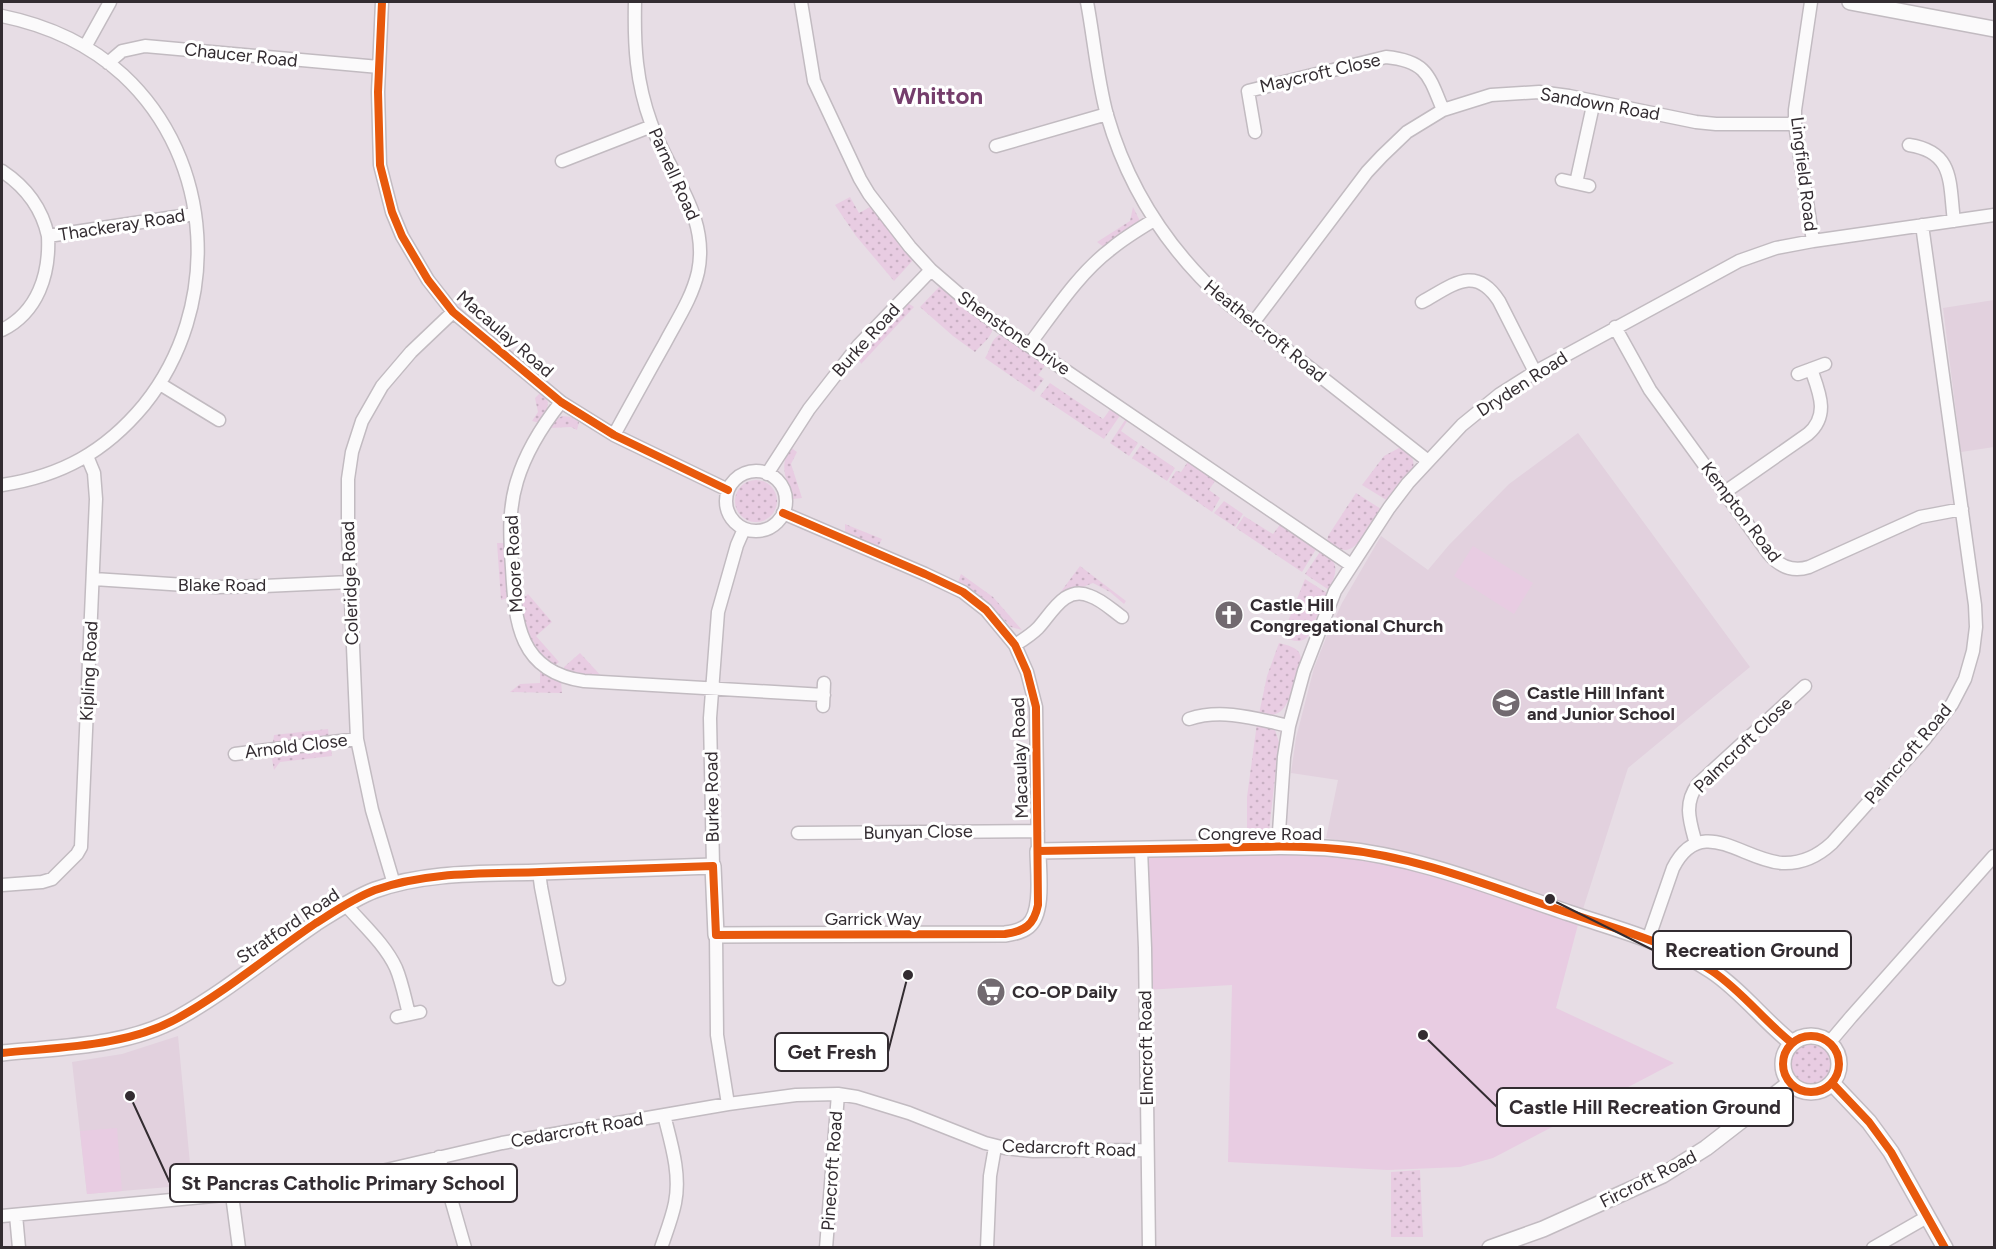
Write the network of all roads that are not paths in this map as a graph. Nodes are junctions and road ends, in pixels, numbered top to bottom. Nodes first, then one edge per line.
1 (110, 2) edge
2 (382, 2) edge
3 (635, 2) edge
4 (801, 2) edge
5 (1087, 2) edge
6 (1811, 2) edge
7 (1858, 2) edge
8 (2, 16) edge
9 (1995, 29) edge
10 (85, 47) junction
11 (108, 63) junction
12 (379, 67) junction
13 (1594, 101) junction
14 (1443, 110) junction
15 (1107, 114) junction
16 (1795, 124) junction
17 (652, 126) junction
18 (1255, 132) dead end
19 (1909, 145) dead end
20 (996, 146) dead end
21 (562, 161) dead end
22 (2, 171) edge
23 (1562, 180) dead end
24 (195, 214) junction
25 (1995, 215) edge
26 (1154, 220) junction
27 (1954, 221) junction
28 (1922, 225) junction
29 (48, 236) junction
30 (1813, 241) junction
31 (931, 270) junction
32 (1422, 302) dead end
33 (453, 312) junction
34 (1253, 323) junction
35 (1615, 327) junction
36 (2, 330) edge
37 (1029, 345) junction
38 (1825, 364) dead end
39 (1811, 369) junction
40 (1535, 372) junction
41 (1798, 374) dead end
42 (160, 384) junction
43 (561, 402) junction
44 (219, 420) dead end
45 (614, 435) junction
46 (87, 456) junction
47 (1428, 460) junction
48 (767, 474) junction
49 (2, 485) edge
50 (728, 490) junction
51 (1725, 492) junction
52 (1962, 509) junction
53 (783, 513) junction
54 (744, 529) junction
55 (1351, 565) junction
56 (94, 579) junction
57 (350, 582) junction
58 (1122, 617) dead end
59 (1015, 645) junction
60 (1805, 686) dead end
61 (712, 688) junction
62 (824, 694) dead end
63 (1189, 719) dead end
64 (1289, 726) junction
65 (357, 739) junction
66 (235, 754) dead end
67 (1038, 831) junction
68 (798, 833) dead end
69 (1696, 843) junction
70 (1278, 847) junction
71 (1141, 849) junction
72 (1038, 851) junction
73 (1995, 856) edge
74 (713, 866) junction
75 (539, 872) junction
76 (394, 884) junction
77 (2, 885) edge
78 (345, 904) junction
79 (1029, 926) joint
80 (716, 935) junction
81 (1648, 940) junction
82 (559, 979) dead end
83 (409, 1014) dead end
84 (1829, 1043) junction
85 (1792, 1044) junction
86 (2, 1053) edge
87 (1790, 1083) junction
88 (1832, 1083) junction
89 (838, 1094) junction
90 (728, 1104) junction
91 (664, 1115) junction
92 (995, 1147) junction
93 (1147, 1150) junction
94 (439, 1157) junction
95 (232, 1195) junction
96 (16, 1215) junction
97 (2, 1216) edge
98 (1928, 1216) junction
99 (19, 1248) edge
100 (238, 1248) edge
101 (465, 1248) edge
102 (661, 1248) edge
103 (826, 1248) edge
104 (987, 1248) edge
105 (1149, 1248) edge
106 (1490, 1248) edge
107 (1873, 1248) edge
108 (1946, 1248) edge

1 - 10 street
2 - 12 street, Macaulay Road
3 - 17 street, Parnell Road
4 - 31 street, Shenstone Drive
5 - 15 street, Heathercroft Road
6 - 16 street, Lingfield Road
7 - 9 street
8 - 10 street
10 - 11 street
11 - 12 street, Chaucer Road
11 - 24 street
12 - 33 street, Macaulay Road
13 - 14 street, Sandown Road
13 - 16 street, Sandown Road
13 - 23 street
14 - 18 street, Maycroft Close
14 - 34 street, Sandown Road
15 - 20 street
15 - 26 street, Heathercroft Road
16 - 30 street, Lingfield Road
17 - 21 street
17 - 45 street, Parnell Road
19 - 27 street
22 - 29 street, Thackeray Road
24 - 29 street, Thackeray Road
24 - 42 street
25 - 27 street, Dryden Road
26 - 34 street, Heathercroft Road
26 - 37 street
27 - 28 street, Dryden Road
28 - 30 street, Dryden Road
28 - 52 street, Palmcroft Road
29 - 36 street, Thackeray Road
30 - 35 street, Dryden Road
31 - 37 street, Shenstone Drive
31 - 48 street, Burke Road
32 - 40 street
33 - 43 street, Macaulay Road
33 - 57 street, Coleridge Road
34 - 47 street, Heathercroft Road
35 - 40 street, Dryden Road
35 - 51 street, Kempton Road
37 - 55 street, Shenstone Drive
38 - 39 street
39 - 41 street
39 - 51 street
40 - 47 street, Dryden Road
42 - 44 street
42 - 46 street
43 - 45 street, Macaulay Road
43 - 61 street, Moore Road
45 - 50 street, Macaulay Road
46 - 49 street
46 - 56 street, Kipling Road
47 - 55 street, Dryden Road
48 - 50 street
48 - 53 street
50 - 54 street
51 - 52 street, Kempton Road
52 - 69 street, Palmcroft Road
53 - 54 street
53 - 59 street, Macaulay Road
54 - 61 street, Burke Road
55 - 64 street, Dryden Road
56 - 57 street, Blake Road
56 - 77 street, Kipling Road
57 - 65 street, Coleridge Road
58 - 59 street
59 - 67 street, Macaulay Road
60 - 69 street, Palmcroft Close
61 - 62 street, Moore Road
61 - 74 street, Burke Road
63 - 64 street
64 - 70 street, Dryden Road
65 - 66 street, Arnold Close
65 - 76 street, Coleridge Road
67 - 68 street, Bunyan Close
67 - 72 street, Macaulay Road
69 - 81 street
70 - 71 street, Congreve Road
70 - 81 street, Congreve Road
71 - 72 street, Congreve Road
71 - 93 street, Elmcroft Road
72 - 79 street, Macaulay Road
73 - 84 street
74 - 75 street, Stratford Road
74 - 80 street, Burke Road
75 - 76 street, Stratford Road
75 - 82 street
76 - 78 street, Stratford Road
78 - 83 street
78 - 86 street, Stratford Road
79 - 80 street, Garrick Way
80 - 90 street, Burke Road
81 - 85 street, Congreve Road
84 - 85 street
84 - 88 street
85 - 87 street
87 - 88 street
87 - 106 street, Fircroft Road
88 - 98 street
89 - 90 street, Cedarcroft Road
89 - 92 street, Cedarcroft Road
89 - 103 street, Pinecroft Road
90 - 91 street, Cedarcroft Road
91 - 94 street, Cedarcroft Road
91 - 102 street
92 - 93 street, Cedarcroft Road
92 - 104 street
93 - 105 street, Elmcroft Road
94 - 95 street, Cedarcroft Road
94 - 101 street
95 - 96 street, Cedarcroft Road
95 - 100 street
96 - 97 street, Cedarcroft Road
96 - 99 street
98 - 107 street
98 - 108 street

